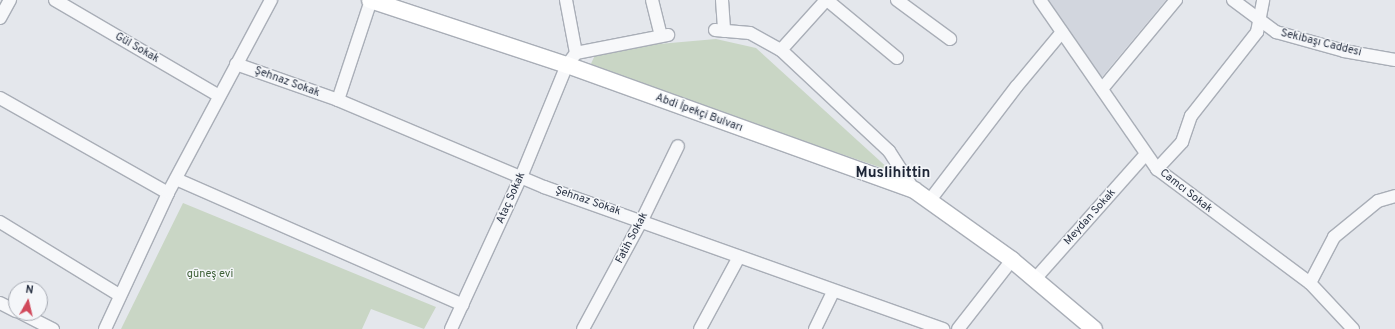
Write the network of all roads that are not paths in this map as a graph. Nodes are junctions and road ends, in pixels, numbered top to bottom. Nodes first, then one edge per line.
1 (10, 0) edge
2 (55, 0) edge
3 (271, 0) edge
4 (370, 0) edge
5 (566, 0) edge
6 (652, 0) edge
7 (722, 0) edge
8 (826, 0) edge
9 (897, 0) edge
10 (1040, 0) edge
11 (1176, 0) edge
12 (1233, 0) edge
13 (1263, 0) edge
14 (0, 18) edge
15 (1258, 20) junction
16 (1062, 32) junction
17 (950, 39) dead end
18 (782, 50) junction
19 (898, 58) dead end
20 (571, 59) junction
21 (1395, 60) edge
22 (236, 64) junction
23 (1102, 88) junction
24 (219, 96) junction
25 (0, 98) edge
26 (338, 100) junction
27 (678, 146) dead end
28 (1146, 155) junction
29 (1157, 169) junction
30 (521, 177) junction
31 (176, 179) junction
32 (914, 190) junction
33 (168, 193) junction
34 (1395, 196) edge
35 (930, 200) junction
36 (642, 220) junction
37 (0, 222) edge
38 (739, 257) junction
39 (1012, 260) junction
40 (1035, 279) junction
41 (1310, 283) junction
42 (833, 292) junction
43 (119, 296) junction
44 (463, 305) junction
45 (37, 321) edge
46 (53, 329) edge
47 (105, 329) edge
48 (450, 329) edge
49 (583, 329) edge
50 (700, 329) edge
51 (815, 329) edge
52 (943, 329) edge
53 (958, 329) edge
54 (1094, 329) edge
55 (1353, 329) edge

1 - 14 street
2 - 24 street, Gül Sokak
3 - 22 street
4 - 20 main road, Abdi İpekçi Bulvarı
4 - 26 street
5 - 20 street
6 - 20 street
7 - 18 street
8 - 18 street
8 - 19 street
9 - 17 street
10 - 16 street, Camcı Sokak
11 - 23 street
12 - 15 street, Sekibaşı Caddesi
13 - 15 street
15 - 21 street, Sekibaşı Caddesi
15 - 29 street
16 - 23 street, Camcı Sokak
16 - 35 street
18 - 32 street
20 - 30 street, Ataç Sokak
20 - 32 main road, Abdi İpekçi Bulvarı
22 - 24 street
22 - 26 street, Şehnaz Sokak
23 - 28 street, Camcı Sokak
24 - 31 street
25 - 33 street
26 - 30 street, Şehnaz Sokak
27 - 36 street, Fatih Sokak
28 - 29 street, Camcı Sokak
28 - 40 street, Meydan Sokak
29 - 41 street, Camcı Sokak
30 - 36 street, Şehnaz Sokak
30 - 44 street, Ataç Sokak
31 - 33 street
31 - 44 street
32 - 35 main road, Abdi İpekçi Bulvarı
33 - 43 street
34 - 41 street
35 - 39 main road, Abdi İpekçi Bulvarı
36 - 38 street, Şehnaz Sokak
36 - 49 street, Fatih Sokak
37 - 43 street
38 - 42 street, Şehnaz Sokak
38 - 50 street
39 - 40 main road, Abdi İpekçi Bulvarı
39 - 53 street
40 - 54 main road, Abdi İpekçi Bulvarı
41 - 55 street, Camcı Sokak
42 - 51 street
42 - 52 street, Şehnaz Sokak
43 - 47 street
44 - 48 street, Ataç Sokak
45 - 46 street

